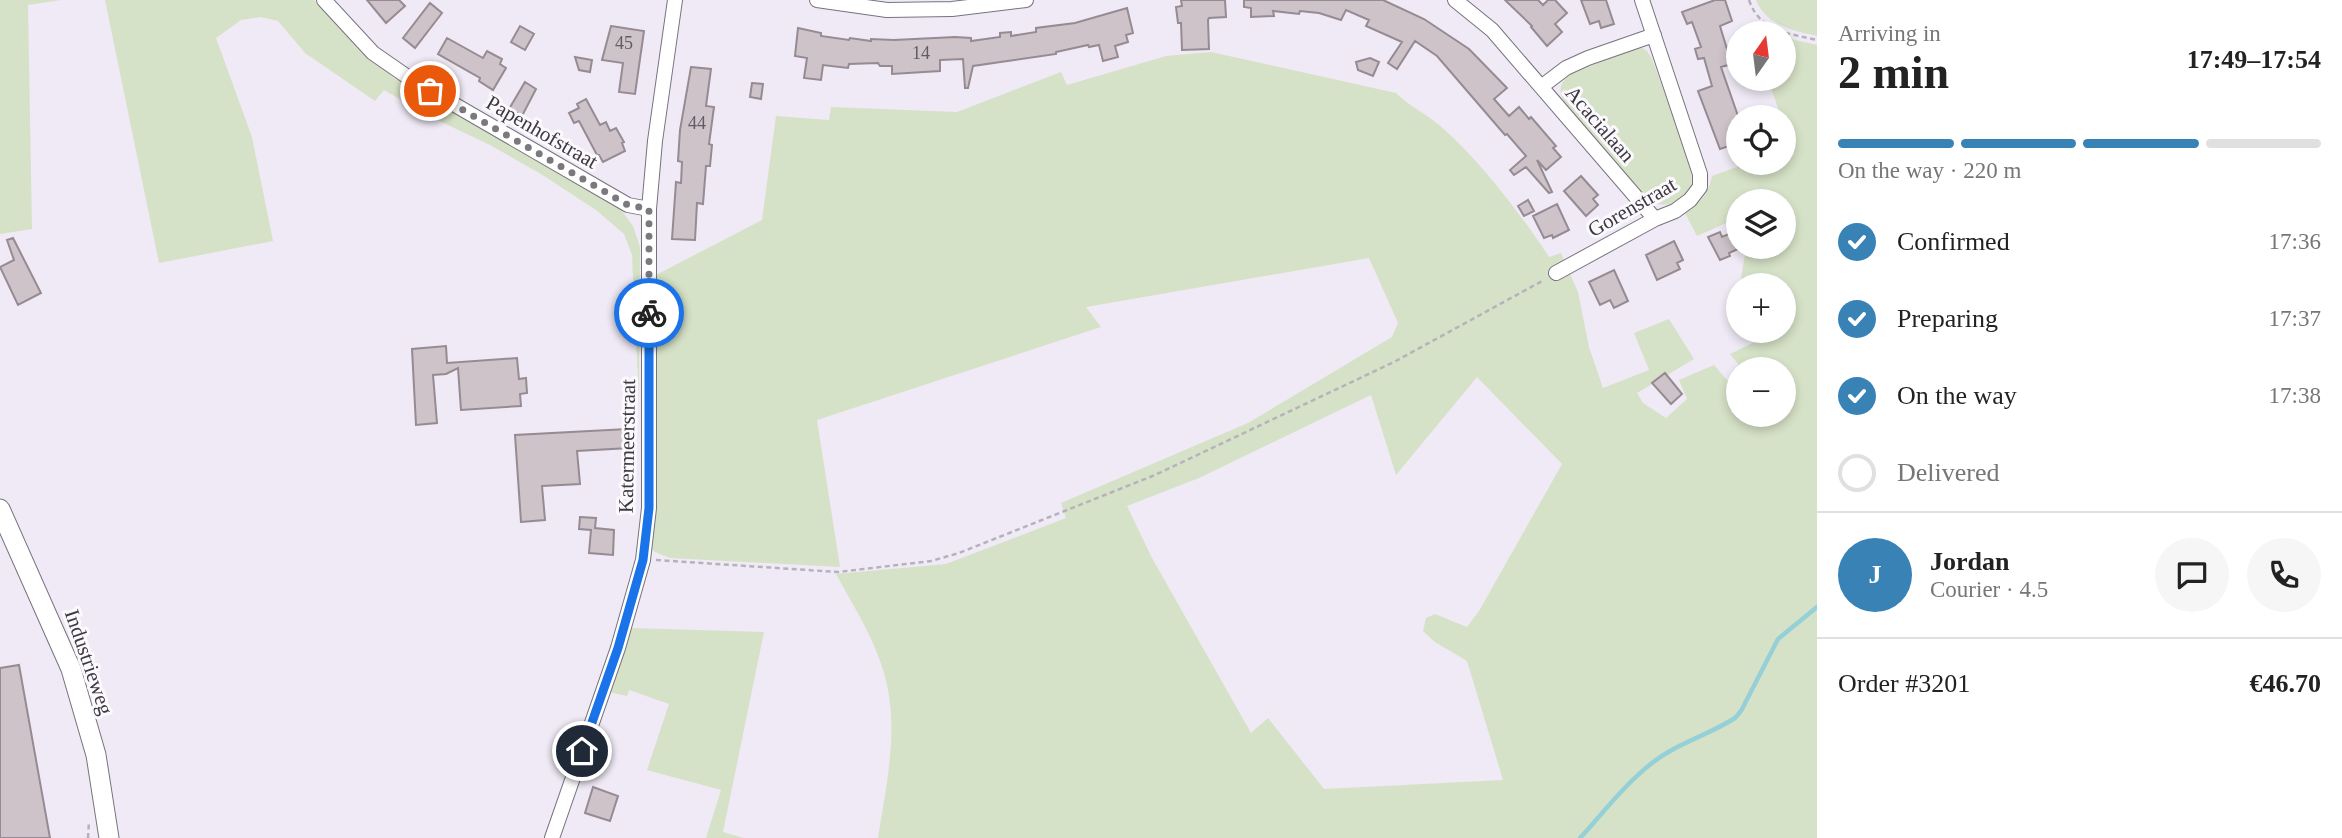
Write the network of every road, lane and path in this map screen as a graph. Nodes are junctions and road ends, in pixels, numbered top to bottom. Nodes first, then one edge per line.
1 (324, 0) edge
2 (675, 0) edge
3 (817, 0) edge
4 (1026, 0) edge
5 (1455, 0) edge
6 (1642, 0) edge
7 (1749, 0) edge
8 (1654, 35) junction
9 (1817, 40) edge
10 (1541, 87) junction
11 (649, 209) junction
12 (1655, 219) junction
13 (1556, 273) joint
14 (0, 509) edge
15 (643, 560) junction
16 (109, 838) edge
17 (552, 838) edge

1 - 11 street, Papenhofstraat
2 - 11 street, Katermeerstraat
3 - 4 street
5 - 10 street, Acacialaan
6 - 8 street, Gorenstraat
7 - 9 path
8 - 10 street, Acacialaan
8 - 12 street, Gorenstraat
10 - 12 street, Acacialaan
11 - 15 street, Katermeerstraat
12 - 13 street, Gorenstraat
13 - 15 path
14 - 16 main road, Industrieweg
15 - 17 street, Katermeerstraat

